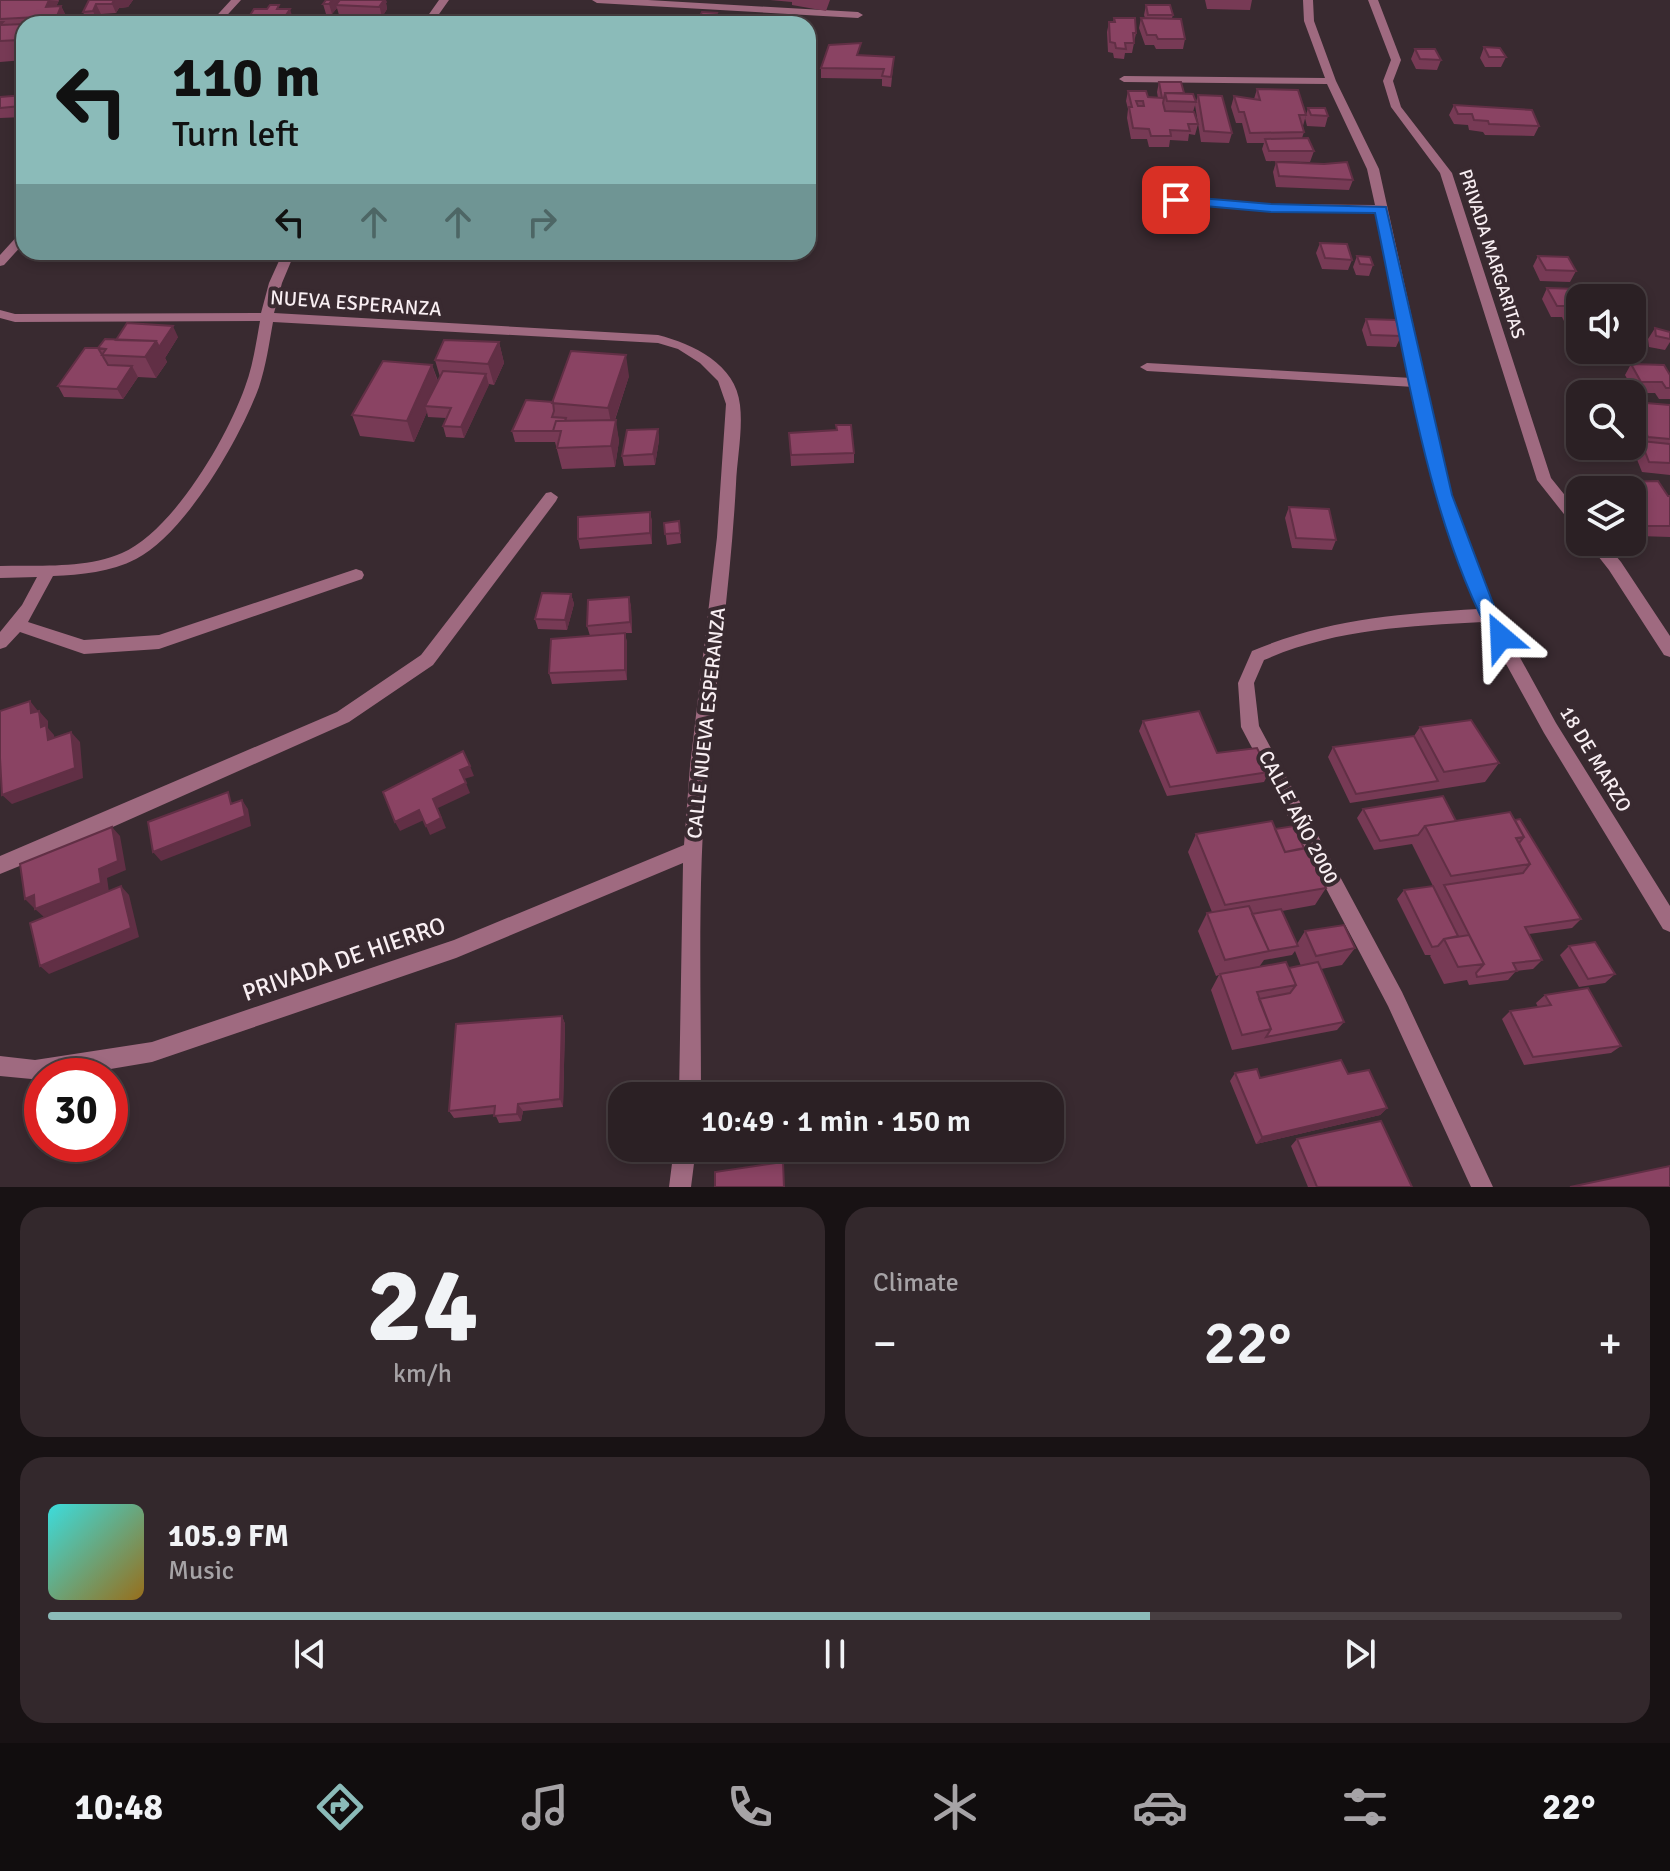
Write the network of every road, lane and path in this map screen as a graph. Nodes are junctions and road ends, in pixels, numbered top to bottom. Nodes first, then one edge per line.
1 (236, 0) edge
2 (597, 0) edge
3 (1308, 0) edge
4 (1373, 0) edge
5 (858, 15) dead end
6 (221, 16) edge
7 (1124, 79) dead end
8 (1331, 81) junction
9 (1176, 200) dead end
10 (1381, 209) junction
11 (16, 245) edge
12 (285, 260) edge
13 (0, 262) edge
14 (0, 314) edge
15 (265, 317) junction
16 (705, 360) joint
17 (1147, 367) dead end
18 (1420, 383) junction
19 (551, 497) dead end
20 (1566, 507) edge
21 (1607, 556) edge
22 (47, 571) junction
23 (0, 572) edge
24 (356, 575) dead end
25 (1488, 615) junction
26 (18, 625) junction
27 (0, 642) edge
28 (1670, 650) edge
29 (693, 850) junction
30 (0, 865) edge
31 (1670, 923) edge
32 (0, 1066) edge
33 (690, 1082) edge
34 (683, 1162) edge
35 (680, 1187) edge
36 (1482, 1187) edge

1 - 6 street
2 - 5 street
3 - 8 street, 18 DE MARZO
4 - 20 street, PRIVADA MARGARITAS
7 - 8 street
8 - 10 street, 18 DE MARZO
9 - 10 street
10 - 18 street, 18 DE MARZO
11 - 13 street
12 - 15 street
14 - 15 street, NUEVA ESPERANZA
15 - 16 street, NUEVA ESPERANZA
15 - 22 street
16 - 29 street, CALLE NUEVA ESPERANZA
17 - 18 street
18 - 25 street, 18 DE MARZO
19 - 30 street
21 - 28 street
22 - 23 street
22 - 26 street
24 - 26 street
25 - 31 street, 18 DE MARZO
25 - 36 street, CALLE AÑO 2000
26 - 27 street
29 - 32 street, PRIVADA DE HIERRO
29 - 33 street, CALLE NUEVA ESPERANZA
34 - 35 street

